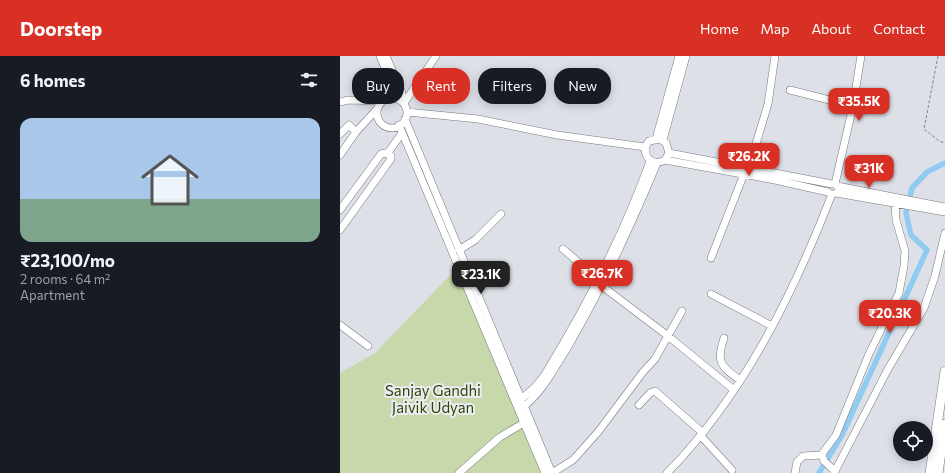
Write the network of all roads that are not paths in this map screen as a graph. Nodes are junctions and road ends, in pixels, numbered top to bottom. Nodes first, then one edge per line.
1 (380, 56) edge
2 (386, 56) edge
3 (436, 56) edge
4 (679, 56) edge
5 (686, 56) edge
6 (775, 56) edge
7 (861, 56) edge
8 (385, 68) edge
9 (391, 68) edge
10 (790, 90) dead end
11 (404, 98) edge
12 (352, 100) edge
13 (340, 102) edge
14 (380, 104) edge
15 (403, 104) edge
16 (853, 106) junction
17 (377, 109) junction
18 (406, 116) junction
19 (399, 125) junction
20 (356, 132) junction
21 (402, 133) junction
22 (340, 134) edge
23 (660, 140) junction
24 (349, 142) junction
25 (645, 147) junction
26 (669, 153) junction
27 (387, 154) junction
28 (340, 155) edge
29 (665, 160) junction
30 (375, 162) junction
31 (653, 162) junction
32 (749, 167) junction
33 (384, 169) junction
34 (744, 174) junction
35 (833, 189) junction
36 (898, 202) junction
37 (914, 204) junction
38 (945, 207) edge
39 (340, 210) edge
40 (945, 212) edge
41 (501, 214) dead end
42 (340, 230) edge
43 (945, 233) edge
44 (563, 249) dead end
45 (459, 250) junction
46 (711, 258) dead end
47 (601, 283) junction
48 (711, 294) dead end
49 (682, 311) dead end
50 (340, 326) edge
51 (772, 326) junction
52 (668, 336) junction
53 (724, 338) dead end
54 (368, 346) dead end
55 (945, 371) edge
56 (740, 380) junction
57 (734, 390) junction
58 (519, 400) junction
59 (639, 405) dead end
60 (525, 406) junction
61 (519, 410) junction
62 (531, 420) junction
63 (524, 423) junction
64 (945, 424) edge
65 (702, 434) junction
66 (825, 460) junction
67 (732, 470) dead end
68 (835, 472) edge
69 (459, 473) edge
70 (545, 473) edge
71 (552, 473) edge
72 (667, 473) edge
73 (795, 473) edge
74 (930, 473) edge
75 (938, 473) edge

1 - 8 street
2 - 9 street
3 - 11 street
4 - 23 street
5 - 23 street
6 - 32 street
7 - 16 street
10 - 16 street
12 - 13 street
14 - 17 street
15 - 18 street
16 - 35 street
17 - 19 street
17 - 20 street
18 - 19 street
18 - 25 street
18 - 45 street
19 - 21 street
20 - 22 street
20 - 24 street
21 - 27 street
21 - 58 street
22 - 24 street
23 - 25 street
23 - 26 street
24 - 28 street
25 - 31 street
26 - 29 street
26 - 32 street
27 - 30 street
27 - 33 street
29 - 31 street
29 - 34 street
30 - 33 street
30 - 39 street
31 - 47 street
32 - 35 street
33 - 42 street
34 - 35 street
34 - 46 street
35 - 36 street
35 - 51 street
36 - 37 street
36 - 66 street
37 - 38 street
37 - 40 street
41 - 45 street
43 - 68 street
44 - 47 street
45 - 58 street
47 - 52 street
47 - 58 street
47 - 60 street
48 - 51 street
49 - 52 street
50 - 54 street
51 - 56 street
52 - 57 street
52 - 71 street
53 - 56 street
55 - 74 main road
56 - 57 street
57 - 65 street
58 - 60 street
58 - 61 street
59 - 65 street
60 - 61 street
60 - 62 street
61 - 63 street
62 - 63 street
62 - 71 street
63 - 69 street
63 - 70 street
64 - 75 main road
65 - 67 street
65 - 72 street
66 - 68 street
66 - 73 street

